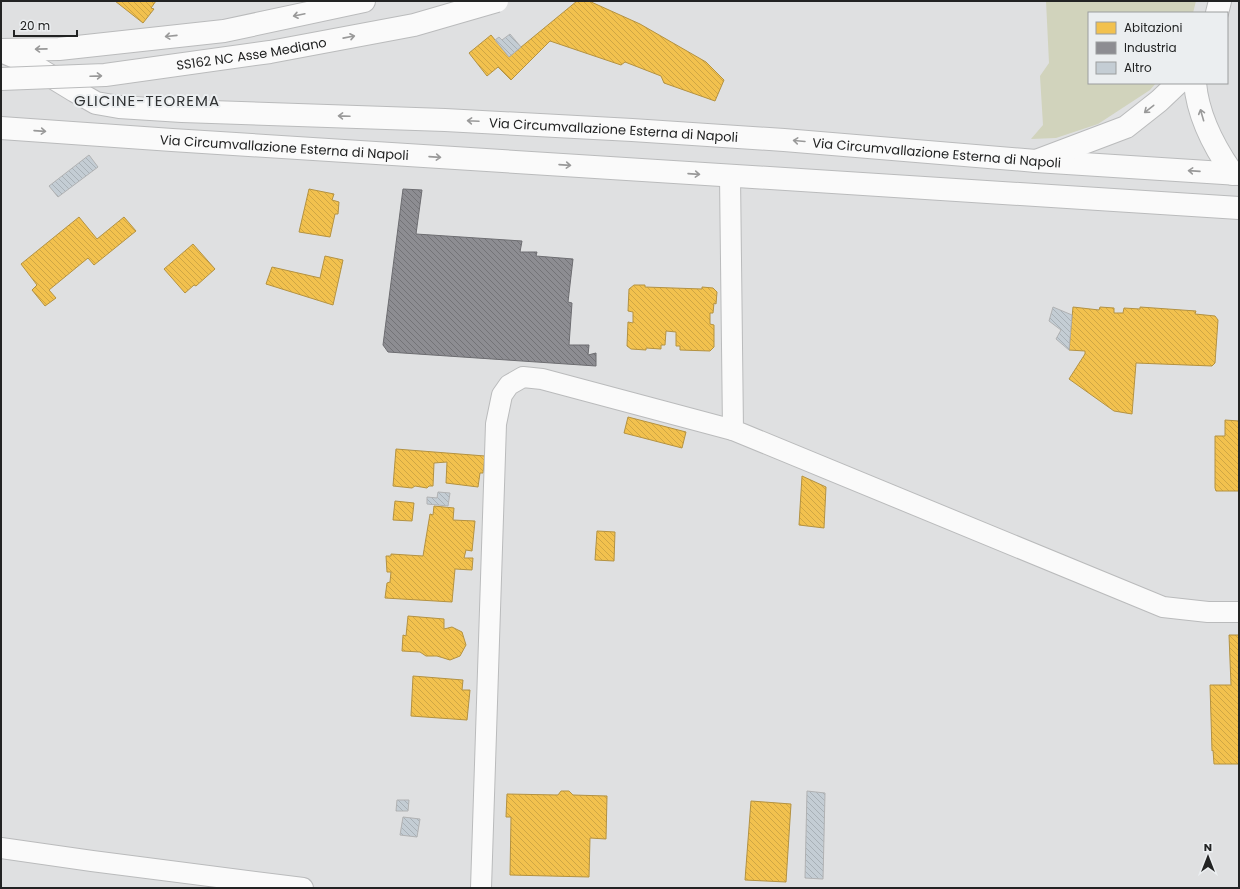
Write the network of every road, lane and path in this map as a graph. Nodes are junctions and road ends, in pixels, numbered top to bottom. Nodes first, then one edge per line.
1 (364, 1) edge
2 (497, 1) edge
3 (1220, 1) edge
4 (1217, 12) edge
5 (1, 51) edge
6 (1, 79) edge
7 (1177, 84) edge
8 (1195, 84) edge
9 (1, 128) edge
10 (1036, 161) junction
11 (1236, 174) edge
12 (730, 176) junction
13 (1239, 208) edge
14 (733, 430) junction
15 (1239, 612) edge
16 (1, 848) edge
17 (303, 888) edge
18 (481, 888) edge

1 -> 5 main road, SS162 NC Asse Mediano
6 -> 2 main road, SS162 NC Asse Mediano, bridge
3 - 4 main road
10 -> 5 main road, Via Circumvallazione Esterna di Napoli
7 -> 10 main road
11 -> 8 main road
9 -> 12 main road, Via Circumvallazione Esterna di Napoli
11 -> 10 main road, Via Circumvallazione Esterna di Napoli
12 - 13 main road, Via Circumvallazione Esterna di Napoli
12 - 14 street
14 - 15 street
14 - 18 street
16 - 17 street

